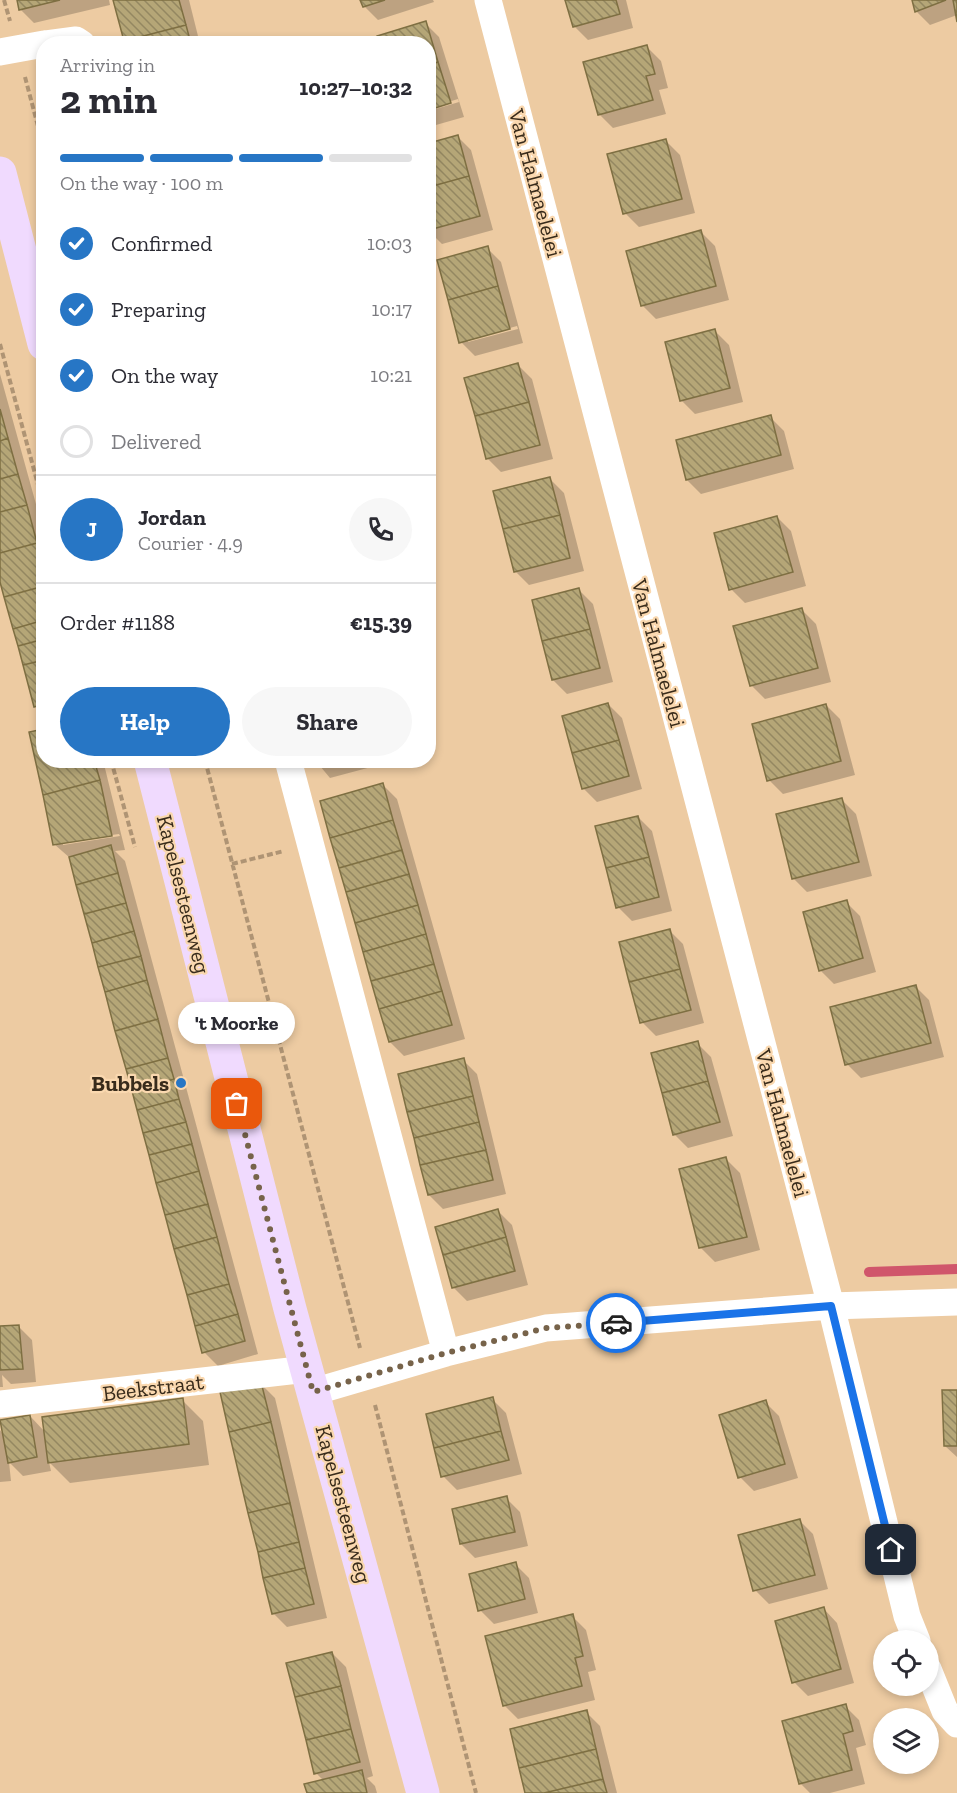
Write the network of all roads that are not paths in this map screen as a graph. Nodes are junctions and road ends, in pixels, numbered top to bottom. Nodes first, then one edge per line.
1 (488, 0) edge
2 (36, 46) edge
3 (0, 52) edge
4 (0, 174) edge
5 (36, 313) edge
6 (152, 768) edge
7 (290, 768) edge
8 (957, 1302) edge
9 (831, 1306) junction
10 (446, 1353) junction
11 (310, 1380) junction
12 (0, 1404) edge
13 (913, 1630) edge
14 (939, 1696) edge
15 (957, 1724) edge
16 (423, 1793) edge

1 - 9 street, Van Halmaelelei
2 - 3 street
4 - 5 main road
6 - 11 main road, Kapelsesteenweg
7 - 10 street
8 - 9 street, Beekstraat
9 - 10 street, Beekstraat
9 - 13 street, Van Halmaelelei
10 - 11 street, Beekstraat
11 - 12 street, Beekstraat
11 - 16 main road, Kapelsesteenweg
14 - 15 street

